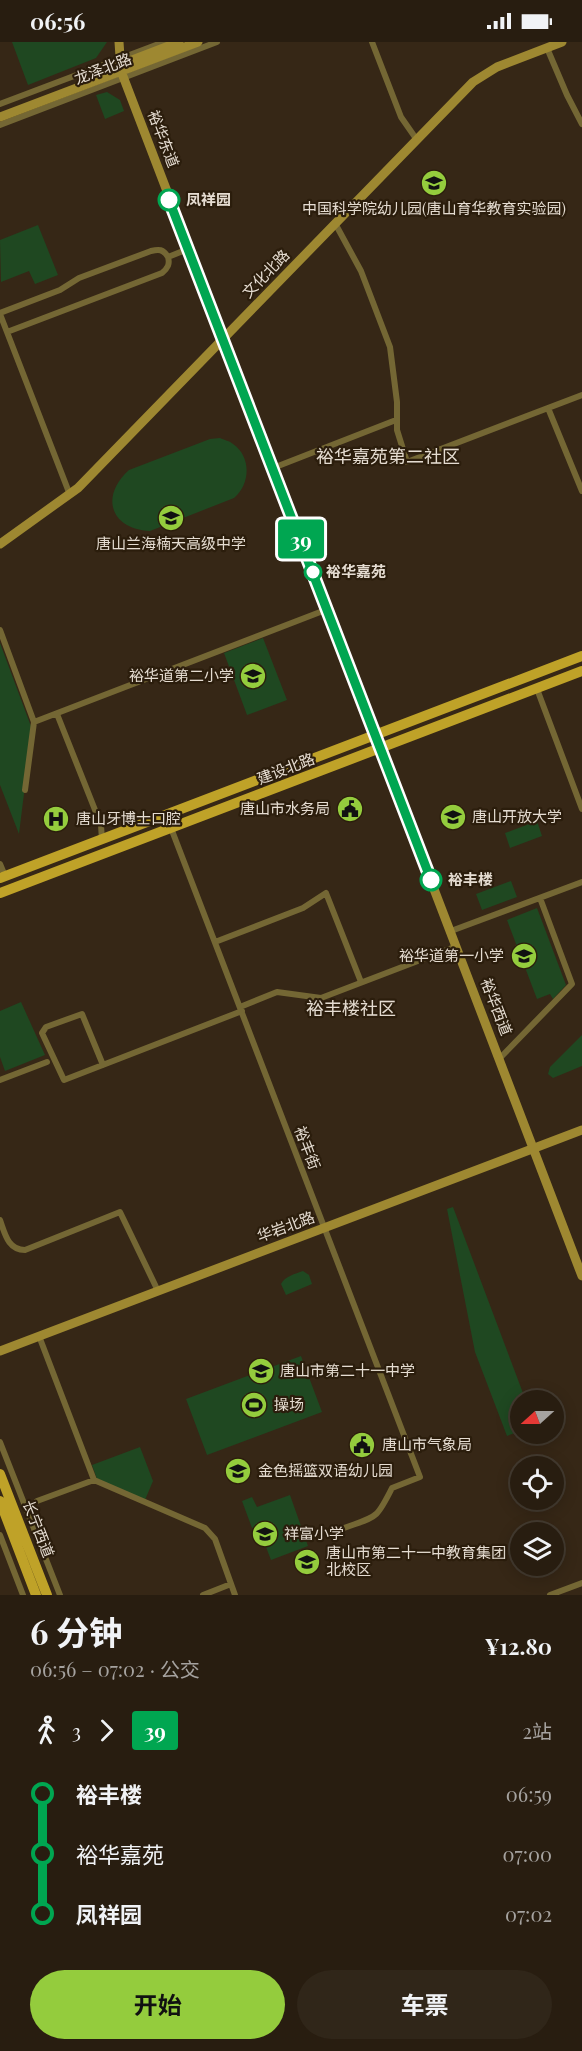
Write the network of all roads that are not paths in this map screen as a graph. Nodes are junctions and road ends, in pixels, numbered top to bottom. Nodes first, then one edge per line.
1 (119, 42) edge
2 (164, 42) edge
3 (180, 42) edge
4 (198, 42) edge
5 (217, 42) edge
6 (372, 42) edge
7 (562, 42) edge
8 (547, 48) junction
9 (120, 68) junction
10 (0, 104) edge
11 (0, 111) edge
12 (0, 117) edge
13 (582, 124) edge
14 (0, 125) edge
15 (417, 140) junction
16 (336, 225) junction
17 (188, 249) junction
18 (168, 257) junction
19 (0, 314) edge
20 (7, 332) junction
21 (223, 340) junction
22 (582, 395) edge
23 (548, 408) junction
24 (396, 420) junction
25 (273, 468) junction
26 (582, 491) edge
27 (70, 495) junction
28 (0, 544) edge
29 (328, 609) junction
30 (0, 630) edge
31 (582, 656) edge
32 (582, 671) edge
33 (537, 688) junction
34 (57, 714) junction
35 (34, 723) junction
36 (376, 736) junction
37 (381, 749) junction
38 (25, 790) dead end
39 (582, 810) edge
40 (171, 828) junction
41 (102, 840) junction
42 (0, 864) edge
43 (3, 877) edge
44 (582, 882) edge
45 (0, 893) edge
46 (540, 898) junction
47 (451, 931) junction
48 (215, 942) junction
49 (457, 946) junction
50 (361, 982) junction
51 (241, 1009) junction
52 (499, 1059) junction
53 (47, 1062) dead end
54 (103, 1065) junction
55 (0, 1080) edge
56 (582, 1130) edge
57 (533, 1148) junction
58 (0, 1220) edge
59 (326, 1228) junction
60 (582, 1276) edge
61 (158, 1291) junction
62 (39, 1336) junction
63 (0, 1351) edge
64 (0, 1442) edge
65 (0, 1474) edge
66 (94, 1480) junction
67 (0, 1501) edge
68 (38, 1502) dead end
69 (344, 1528) dead end
70 (0, 1535) edge
71 (26, 1568) junction
72 (15, 1573) junction
73 (582, 1583) edge
74 (231, 1584) junction
75 (23, 1595) edge
76 (36, 1595) edge
77 (47, 1595) edge
78 (60, 1595) edge
79 (203, 1595) edge
80 (235, 1595) edge
81 (550, 1595) edge

1 - 9 street, 裕华东道
2 - 9 street, 龙泽北路
3 - 9 street, 龙泽北路
4 - 9 street, 龙泽北路
5 - 9 street, 龙泽北路
6 - 15 street
7 - 8 street, 文化北路
8 - 13 street
8 - 15 street, 文化北路
9 - 10 street, 龙泽北路
9 - 11 street, 龙泽北路
9 - 12 street, 龙泽北路
9 - 14 street, 龙泽北路
9 - 17 street, 裕华东道
15 - 16 street, 文化北路
16 - 21 street, 文化北路
16 - 24 street
17 - 18 street
17 - 21 street, 裕华东道
18 - 19 street
18 - 20 street
19 - 20 street
20 - 27 street
21 - 25 street, 裕华东道
21 - 27 street, 文化北路
22 - 23 street
23 - 24 street
23 - 26 street
24 - 25 street
25 - 29 street, 裕华东道
27 - 28 street, 文化北路
29 - 34 street
29 - 36 street, 裕华东道
30 - 35 street
31 - 36 main road, 建设北路
32 - 33 main road, 建设北路
33 - 37 main road, 建设北路
33 - 39 street
34 - 35 street
34 - 41 street
35 - 38 street
36 - 37 street, 裕华东道
36 - 41 main road, 建设北路
37 - 40 main road, 建设北路
37 - 47 street, 裕华西道
40 - 45 main road, 建设北路
40 - 48 street, 裕丰街
41 - 43 main road, 建设北路
42 - 43 street
44 - 46 street
46 - 47 street
46 - 52 street
47 - 49 street, 裕华西道
48 - 50 street
48 - 51 street, 裕丰街
49 - 50 street
49 - 52 street, 裕华西道
50 - 51 street
51 - 54 street
51 - 59 street, 裕丰街
52 - 57 street, 裕华西道
53 - 55 street
54 - 54 street
56 - 57 street, 华岩北路
57 - 59 street, 华岩北路
57 - 60 street, 裕华西道
58 - 61 street
59 - 61 street, 华岩北路
59 - 69 street, 裕丰街
61 - 62 street, 华岩北路
62 - 63 street, 华岩北路
62 - 66 street
64 - 78 street
65 - 77 main road, 长宁西道
66 - 68 street
66 - 74 street
67 - 71 main road, 长宁西道
70 - 72 street
71 - 72 street
71 - 76 main road, 长宁西道
72 - 75 street
73 - 81 street
74 - 79 street
74 - 80 street

